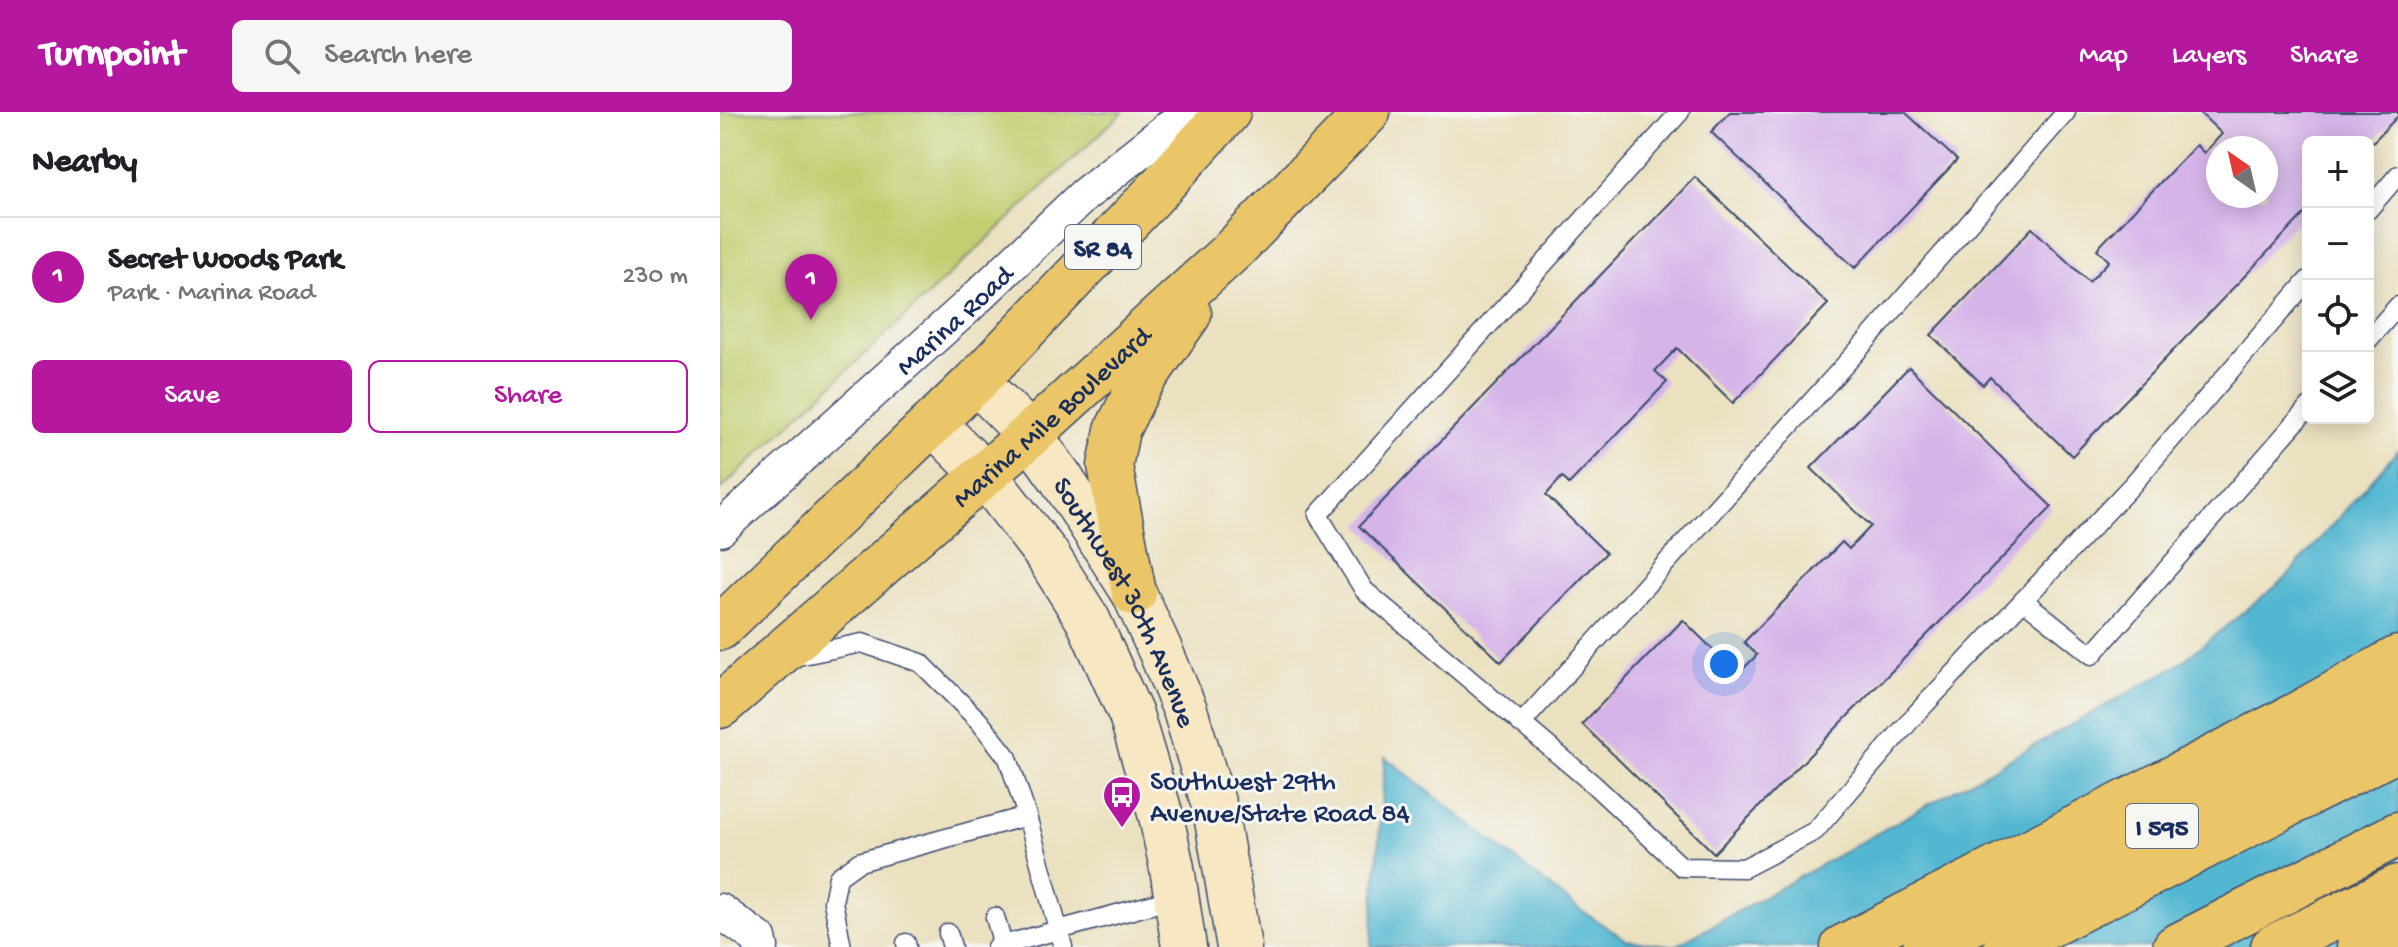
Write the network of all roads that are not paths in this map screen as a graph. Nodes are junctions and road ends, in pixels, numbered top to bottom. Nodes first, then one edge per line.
1 (1189, 112) edge
2 (1228, 112) edge
3 (1368, 112) edge
4 (1679, 112) edge
5 (2066, 112) edge
6 (2398, 175) edge
7 (2370, 208) edge
8 (1234, 249) junction
9 (2302, 287) edge
10 (2398, 306) edge
11 (2374, 333) edge
12 (976, 381) junction
13 (2302, 415) edge
14 (933, 423) junction
15 (1030, 435) junction
16 (985, 475) junction
17 (720, 529) edge
18 (1134, 593) junction
19 (2023, 600) junction
20 (720, 628) edge
21 (2398, 658) edge
22 (771, 662) junction
23 (2398, 704) edge
24 (720, 706) edge
25 (1521, 724) junction
26 (2398, 749) edge
27 (1027, 816) junction
28 (2398, 834) edge
29 (2398, 887) edge
30 (1176, 898) junction
31 (720, 911) edge
32 (995, 917) dead end
33 (2398, 933) edge
34 (1061, 939) edge
35 (999, 946) edge
36 (761, 947) edge
37 (842, 947) edge
38 (1184, 947) edge
39 (1239, 947) edge
40 (1843, 947) edge
41 (1925, 947) edge
42 (2006, 947) edge
43 (2175, 947) edge
44 (2273, 947) edge
45 (2359, 947) edge

1 - 17 street, Marina Road
2 - 12 main road, SR 84
3 - 8 main road, Marina Mile Boulevard
4 - 25 lane
5 - 25 lane
6 - 7 lane
8 - 15 main road, Marina Mile Boulevard
8 - 18 main road
9 - 19 lane
10 - 11 lane
12 - 14 main road, SR 84
12 - 15 main road, Southwest 30th Avenue
13 - 19 lane
14 - 16 main road, Southwest 30th Avenue
14 - 20 main road, SR 84
15 - 16 main road, Marina Mile Boulevard
15 - 18 main road, Southwest 30th Avenue
16 - 22 main road, Marina Mile Boulevard
16 - 30 main road, Southwest 30th Avenue
18 - 39 main road, Southwest 30th Avenue
19 - 25 lane
21 - 40 main road
22 - 24 main road, Marina Mile Boulevard
22 - 27 lane
23 - 41 main road, I 595
26 - 42 main road
27 - 34 lane
27 - 37 lane
28 - 43 main road
29 - 44 main road
30 - 34 lane
30 - 38 main road, Southwest 30th Avenue
31 - 36 street
32 - 35 lane
33 - 45 main road
34 - 35 lane

